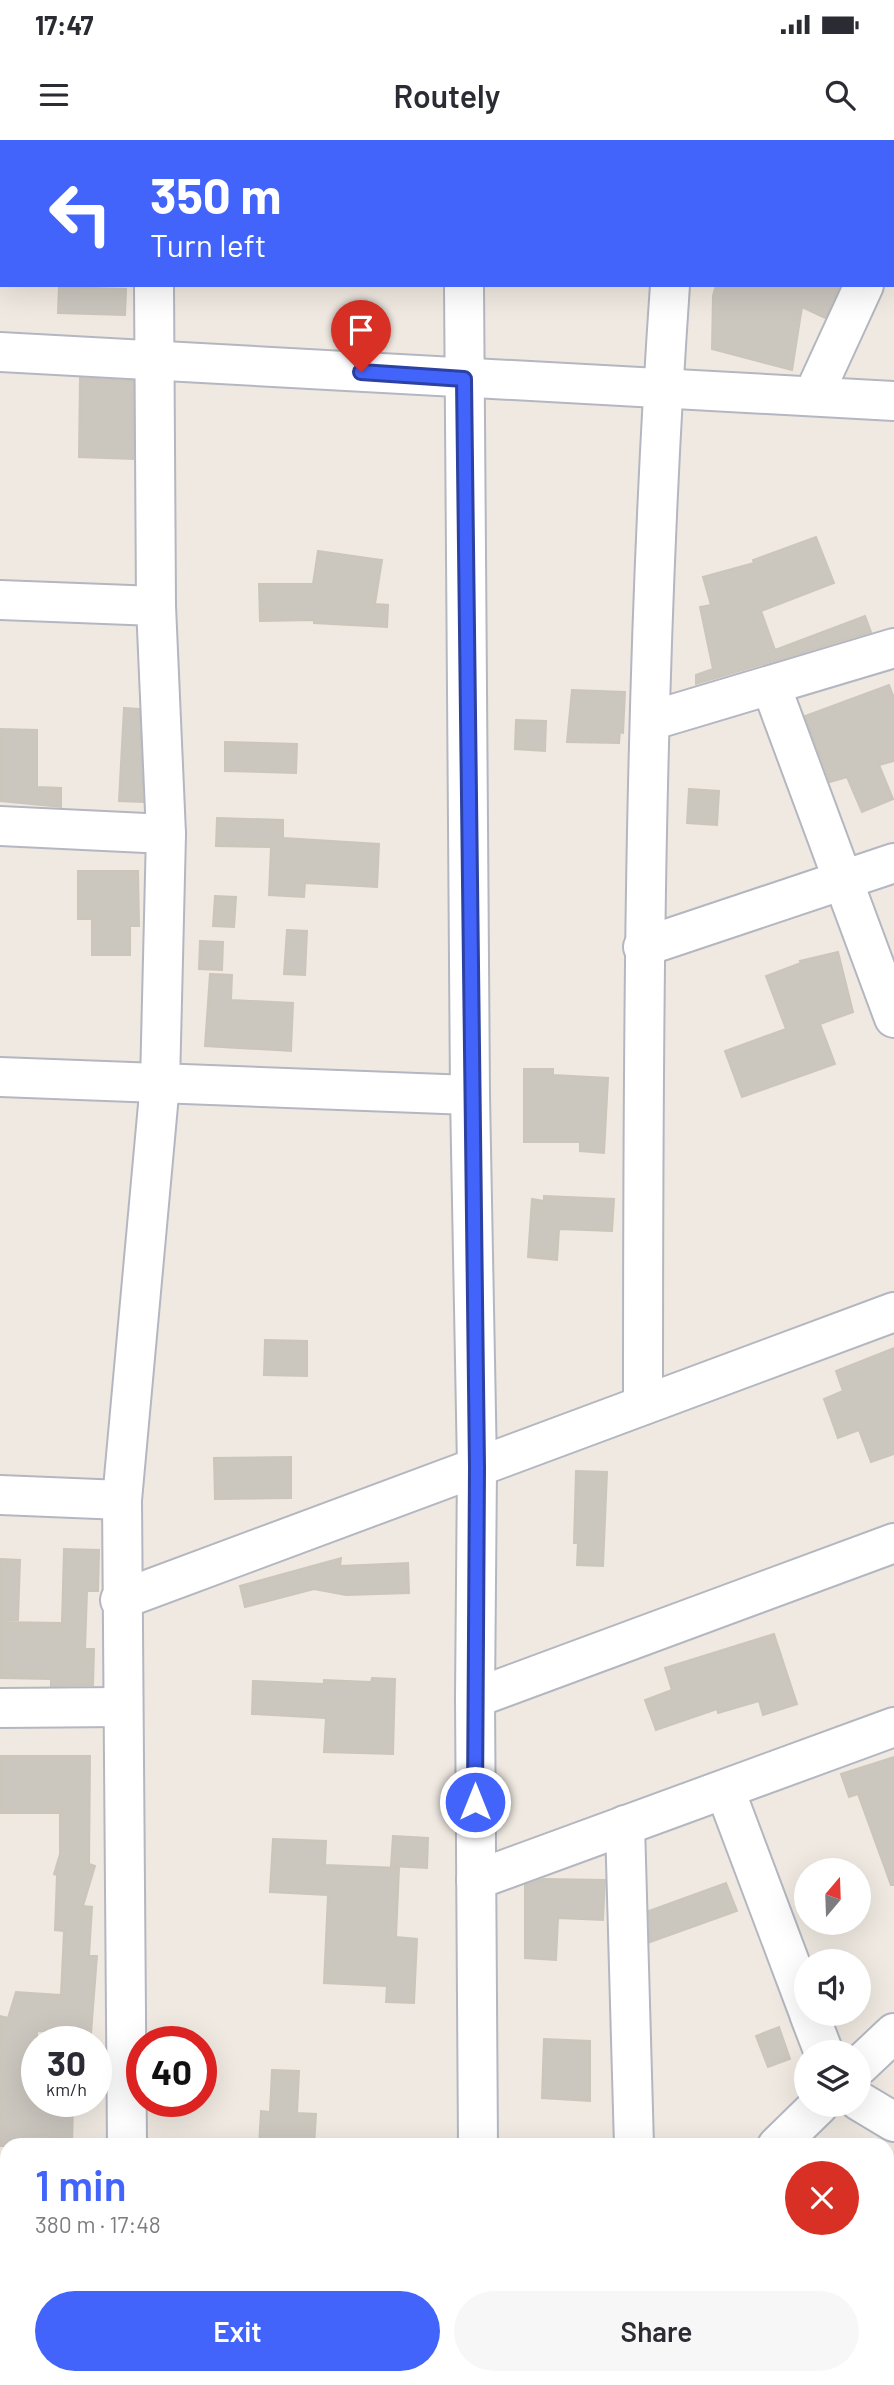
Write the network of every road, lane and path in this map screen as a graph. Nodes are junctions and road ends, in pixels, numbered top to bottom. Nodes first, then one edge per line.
1 (154, 287) edge
2 (464, 287) edge
3 (670, 287) edge
4 (863, 287) edge
5 (0, 352) edge
6 (154, 360) junction
7 (464, 379) junction
8 (663, 387) junction
9 (813, 396) junction
10 (894, 401) edge
11 (0, 600) edge
12 (156, 606) junction
13 (894, 648) edge
14 (771, 685) junction
15 (650, 721) junction
16 (0, 826) edge
17 (166, 834) junction
18 (894, 863) edge
19 (843, 879) junction
20 (643, 947) junction
21 (894, 1018) edge
22 (0, 1077) edge
23 (160, 1083) junction
24 (470, 1096) junction
25 (894, 1312) edge
26 (643, 1405) junction
27 (477, 1467) junction
28 (0, 1495) edge
29 (122, 1500) junction
30 (894, 1543) edge
31 (121, 1600) junction
32 (475, 1698) junction
33 (122, 1707) junction
34 (0, 1708) edge
35 (894, 1727) edge
36 (724, 1790) junction
37 (625, 1825) junction
38 (476, 1880) junction
39 (794, 1974) edge
40 (894, 2033) edge
41 (871, 2055) edge
42 (871, 2108) edge
43 (806, 2117) edge
44 (894, 2122) edge
45 (127, 2138) edge
46 (478, 2138) edge
47 (634, 2138) edge
48 (785, 2138) edge

1 - 6 street
2 - 7 street
3 - 8 street
4 - 9 street
5 - 6 street
6 - 7 street
6 - 12 street
7 - 8 street
7 - 24 street
8 - 9 street
8 - 15 street
9 - 10 street
11 - 12 street
12 - 17 street
13 - 14 street
14 - 15 street
14 - 19 street
15 - 20 street
16 - 17 street
17 - 23 street
18 - 19 street
19 - 20 street
19 - 21 street
20 - 26 street
22 - 23 street
23 - 24 street
23 - 29 street
24 - 27 street
25 - 26 street
26 - 27 street
27 - 31 street
27 - 32 street
28 - 29 street
29 - 31 street
30 - 32 street
31 - 33 street
32 - 38 street
33 - 34 street
33 - 45 street
35 - 36 street
36 - 37 street
36 - 39 street
37 - 38 street
37 - 47 street
38 - 46 street
40 - 41 street
42 - 44 street
43 - 48 street

